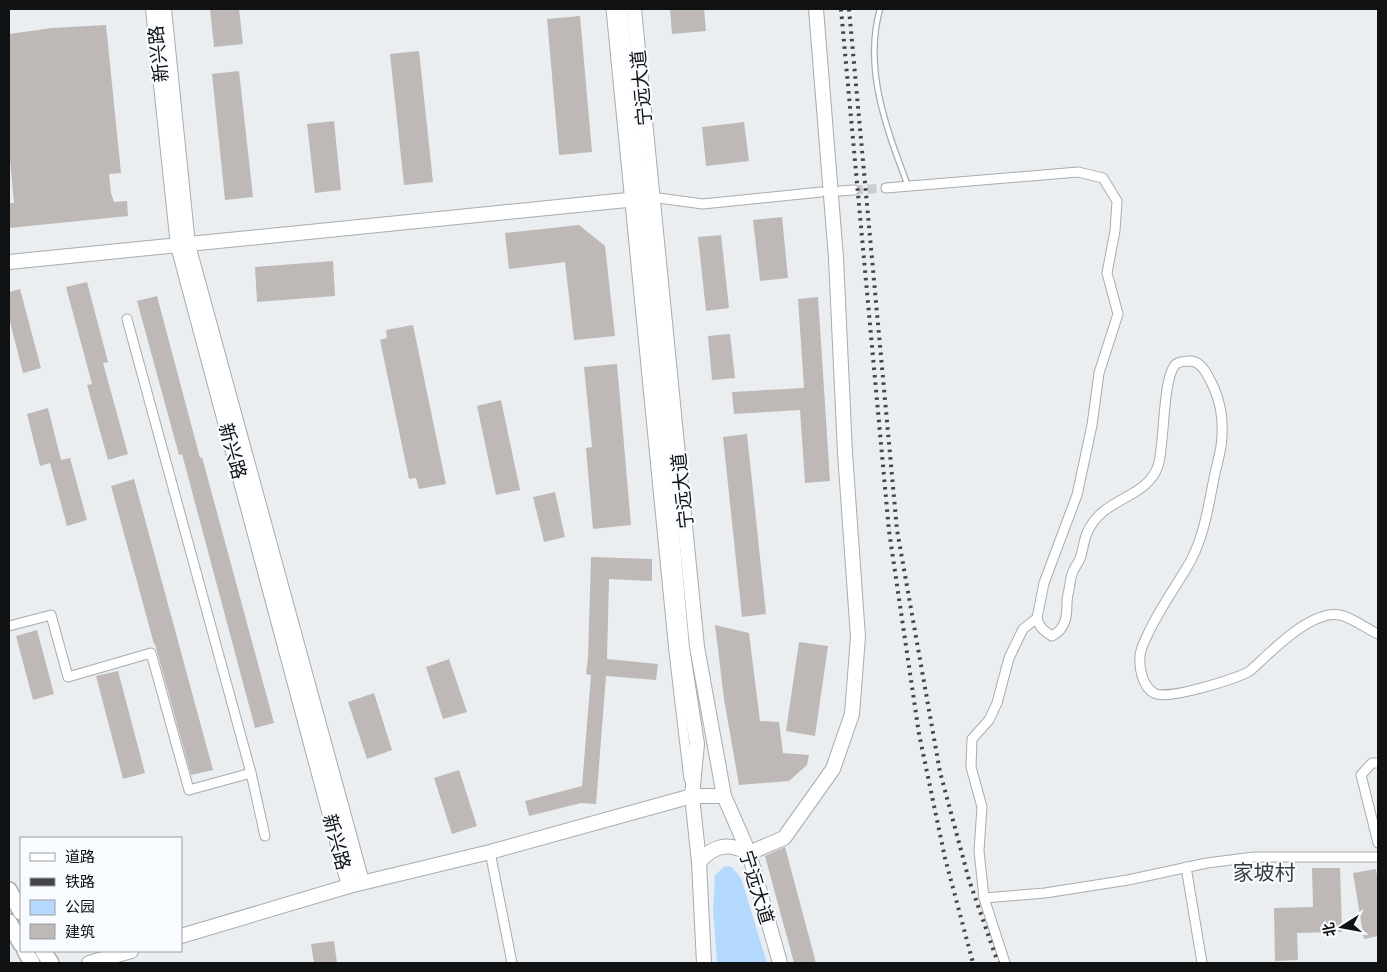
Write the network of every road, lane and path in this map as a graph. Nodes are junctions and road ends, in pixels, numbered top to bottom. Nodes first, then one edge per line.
1 (153, 9) edge
2 (164, 9) edge
3 (611, 9) edge
4 (620, 9) edge
5 (634, 9) edge
6 (816, 9) edge
7 (880, 9) edge
8 (908, 186) junction
9 (886, 188) tunnel mouth
10 (854, 190) tunnel mouth
11 (840, 191) dead end
12 (821, 192) dead end
13 (640, 199) junction
14 (183, 245) junction
15 (9, 262) edge
16 (127, 319) dead end
17 (1037, 618) junction
18 (9, 626) edge
19 (1378, 634) edge
20 (1378, 762) edge
21 (251, 773) junction
22 (692, 796) junction
23 (724, 796) junction
24 (265, 836) dead end
25 (1378, 843) edge
26 (490, 852) junction
27 (748, 853) junction
28 (1378, 858) edge
29 (699, 862) junction
30 (1186, 867) junction
31 (356, 884) junction
32 (9, 890) edge
33 (984, 898) junction
34 (20, 910) edge
35 (9, 922) edge
36 (182, 936) edge
37 (20, 942) edge
38 (26, 952) edge
39 (44, 952) edge
40 (128, 952) edge
41 (32, 963) edge
42 (51, 963) edge
43 (89, 963) edge
44 (512, 963) edge
45 (704, 963) edge
46 (780, 963) edge
47 (1005, 963) edge
48 (1202, 963) edge

1 - 14 main road, 新兴路
2 - 14 main road, 新兴路
3 - 13 street, 宁远大道
4 - 13 main road, 宁远大道
5 - 13 main road, 宁远大道
6 - 27 main road
7 - 8 lane
8 - 9 street
8 - 17 street
10 - 11 street
12 - 13 street
13 - 14 main road
13 - 22 main road, 宁远大道
13 - 23 main road, 宁远大道
14 - 15 main road
14 - 31 main road, 新兴路
16 - 21 street
17 - 19 street
17 - 33 street
18 - 21 street
20 - 25 street
21 - 24 street
22 - 23 main road
22 - 26 main road
22 - 29 main road, 宁远大道
23 - 27 main road, 宁远大道
26 - 31 main road
26 - 44 street
27 - 29 main road
27 - 46 main road, 宁远大道
28 - 30 street
29 - 45 main road, 宁远大道
30 - 33 street
30 - 48 street
31 - 36 main road
32 - 34 main road
33 - 47 street
35 - 37 main road
38 - 41 main road
39 - 42 main road
40 - 43 main road

